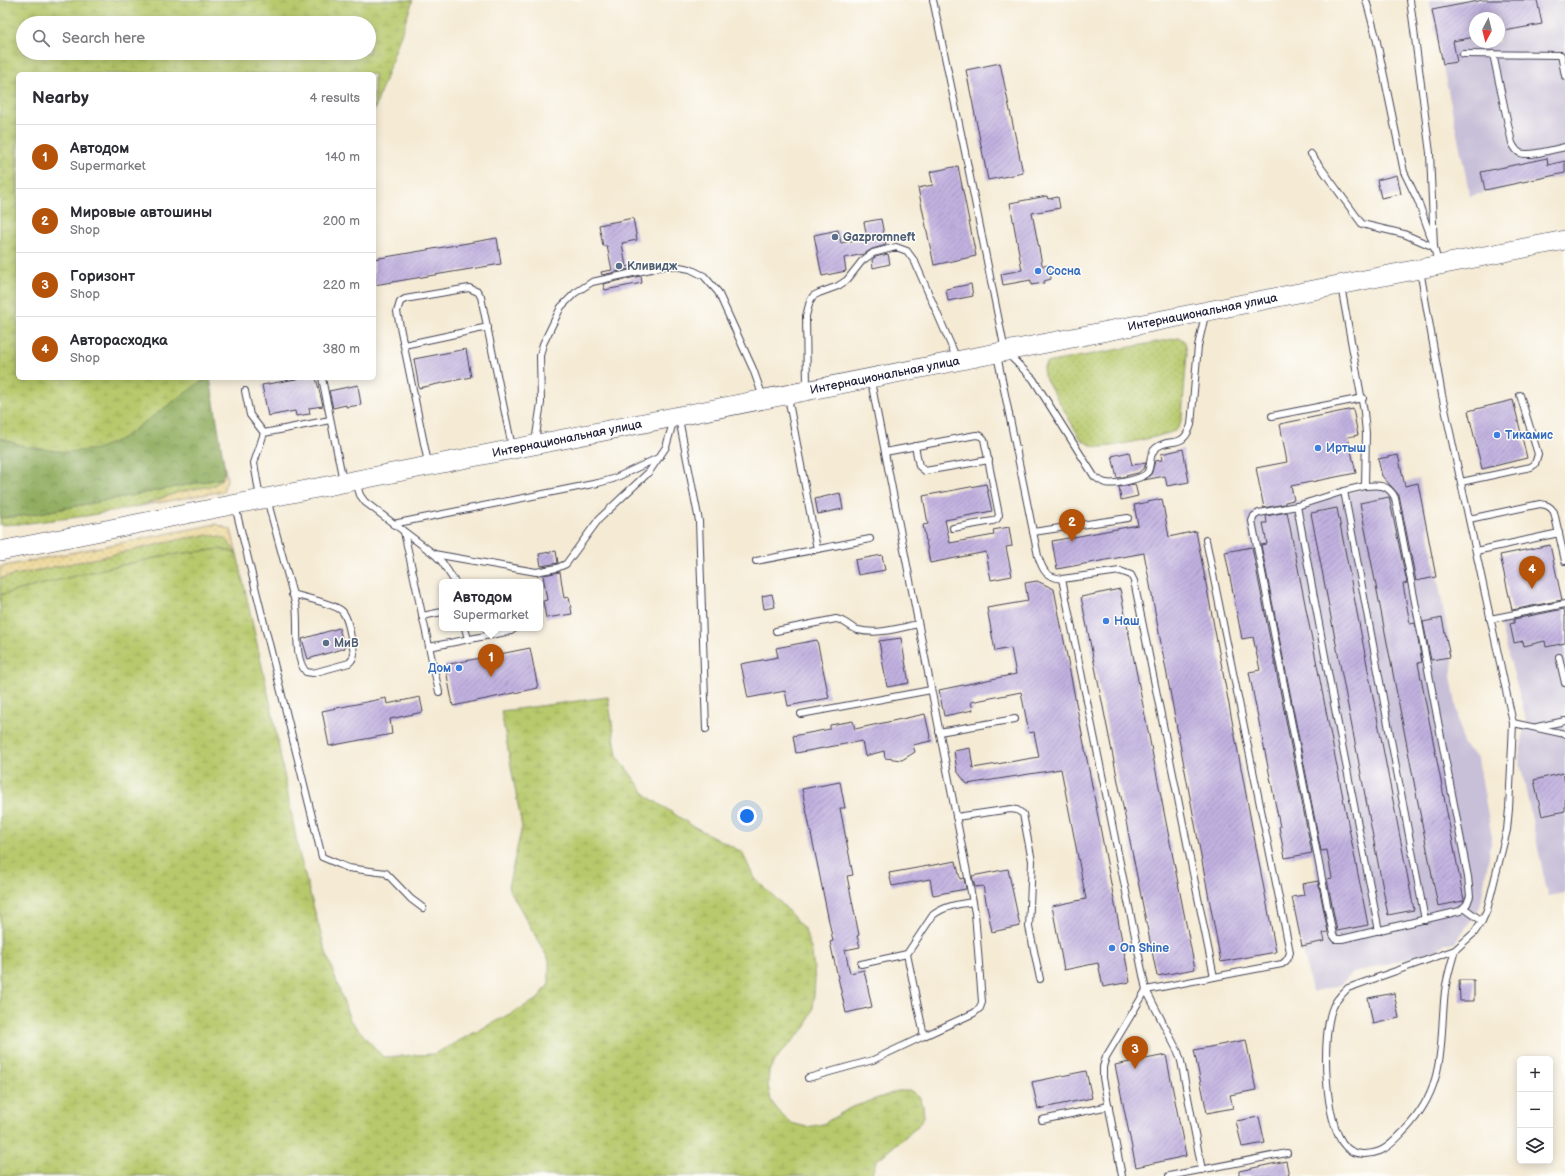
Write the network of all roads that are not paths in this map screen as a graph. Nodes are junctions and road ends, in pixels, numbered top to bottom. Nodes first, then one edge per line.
1 (934, 0) edge
2 (1366, 0) edge
3 (1410, 0) edge
4 (1463, 54) dead end
5 (1493, 54) junction
6 (1563, 54) edge
7 (1565, 76) edge
8 (1565, 147) edge
9 (1311, 154) dead end
10 (1565, 240) edge
11 (1434, 247) junction
12 (1438, 265) junction
13 (1419, 269) junction
14 (1341, 285) junction
15 (1206, 311) junction
16 (488, 327) junction
17 (404, 345) junction
18 (1000, 352) junction
19 (957, 360) junction
20 (870, 378) junction
21 (322, 380) edge
22 (807, 390) junction
23 (245, 391) dead end
24 (787, 394) junction
25 (1520, 395) dead end
26 (763, 398) junction
27 (1362, 398) junction
28 (676, 416) junction
29 (1272, 416) dead end
30 (330, 420) junction
31 (264, 433) junction
32 (535, 444) junction
33 (915, 446) junction
34 (512, 449) junction
35 (885, 452) junction
36 (661, 457) junction
37 (989, 460) junction
38 (429, 466) junction
39 (349, 481) junction
40 (1461, 482) junction
41 (1365, 486) junction
42 (1344, 491) junction
43 (264, 498) junction
44 (235, 504) junction
45 (1297, 506) junction
46 (205, 510) junction
47 (1128, 518) dead end
48 (1469, 519) junction
49 (393, 524) junction
50 (953, 528) dead end
51 (404, 532) junction
52 (1033, 532) junction
53 (1559, 533) junction
54 (0, 538) edge
55 (870, 539) dead end
56 (1206, 540) dead end
57 (818, 549) junction
58 (0, 551) edge
59 (1476, 551) junction
60 (434, 554) junction
61 (1565, 560) edge
62 (756, 561) dead end
63 (453, 579) edge
64 (1062, 579) junction
65 (292, 594) junction
66 (1565, 604) edge
67 (439, 613) edge
68 (422, 616) junction
69 (1490, 619) junction
70 (918, 624) junction
71 (466, 631) edge
72 (511, 631) edge
73 (776, 631) dead end
74 (468, 639) junction
75 (429, 647) junction
76 (1560, 657) dead end
77 (1565, 684) edge
78 (931, 690) junction
79 (438, 692) dead end
80 (801, 714) dead end
81 (1015, 719) dead end
82 (1565, 721) edge
83 (1513, 723) junction
84 (1533, 728) junction
85 (706, 729) dead end
86 (939, 732) junction
87 (1565, 734) edge
88 (956, 817) junction
89 (973, 902) junction
90 (423, 908) dead end
91 (1464, 908) junction
92 (1425, 920) junction
93 (1482, 921) junction
94 (1379, 931) junction
95 (1455, 950) junction
96 (908, 954) junction
97 (861, 964) dead end
98 (1214, 977) junction
99 (1040, 980) dead end
100 (1146, 990) junction
101 (924, 1036) junction
102 (808, 1078) dead end
103 (1108, 1106) junction
104 (1042, 1120) dead end
105 (1287, 1153) dead end
106 (1202, 1170) junction
107 (1122, 1176) edge
108 (1169, 1176) edge

1 - 18 lane
2 - 11 lane
3 - 11 lane
4 - 5 lane
5 - 6 lane
5 - 8 lane
6 - 7 lane
9 - 11 lane
10 - 12 main road, Интернациональная улица
11 - 12 lane
12 - 13 main road, Интернациональная улица
13 - 14 main road, Интернациональная улица
13 - 40 lane
14 - 15 main road, Интернациональная улица
14 - 27 lane
15 - 18 main road, Интернациональная улица
15 - 18 lane
16 - 17 lane
16 - 17 lane
16 - 34 lane
17 - 38 lane
18 - 19 main road, Интернациональная улица
18 - 52 lane
19 - 20 main road, Интернациональная улица
19 - 22 lane
20 - 22 main road, Интернациональная улица
20 - 35 lane
21 - 30 lane
22 - 24 main road, Интернациональная улица
23 - 31 lane
24 - 26 main road, Интернациональная улица
24 - 57 lane
25 - 40 lane
26 - 28 main road, Интернациональная улица
26 - 32 lane
27 - 29 lane
27 - 41 lane
28 - 32 main road, Интернациональная улица
28 - 36 lane
28 - 85 lane
30 - 31 lane
30 - 39 lane
31 - 43 lane
32 - 34 main road, Интернациональная улица
33 - 35 lane
33 - 37 lane
33 - 37 lane
34 - 38 main road, Интернациональная улица
35 - 70 lane
36 - 49 lane
36 - 60 lane
37 - 50 lane
38 - 39 main road, Интернациональная улица
39 - 43 main road, Интернациональная улица
39 - 49 lane
40 - 48 lane
41 - 42 lane
41 - 91 lane
42 - 45 lane
42 - 92 lane
43 - 44 main road, Интернациональная улица
43 - 65 lane
44 - 46 main road, Интернациональная улица
44 - 90 lane
45 - 94 lane
45 - 94 lane
46 - 54 main road
46 - 58 main road
47 - 52 lane
48 - 53 lane
48 - 59 lane
49 - 51 lane
51 - 60 lane
51 - 68 lane
52 - 64 lane
53 - 59 lane
53 - 61 lane
55 - 57 lane
56 - 98 lane
57 - 62 lane
59 - 69 lane
60 - 63 lane
64 - 98 lane
64 - 100 lane
65 - 65 lane
66 - 69 lane
67 - 68 lane
68 - 75 lane
69 - 83 lane
70 - 73 lane
70 - 78 lane
71 - 74 lane
72 - 74 lane
74 - 75 lane
75 - 79 lane
76 - 77 lane
78 - 80 lane
78 - 86 lane
81 - 86 lane
82 - 84 lane
83 - 84 lane
83 - 93 lane
84 - 87 lane
86 - 88 lane
88 - 89 lane
88 - 99 lane
89 - 96 lane
89 - 101 lane
91 - 92 lane
91 - 93 lane
92 - 94 lane
93 - 95 lane
95 - 95 lane
96 - 97 lane
96 - 101 lane
98 - 100 lane
100 - 103 lane
100 - 106 lane
101 - 102 lane
103 - 104 lane
103 - 107 lane
105 - 106 lane
106 - 108 lane

